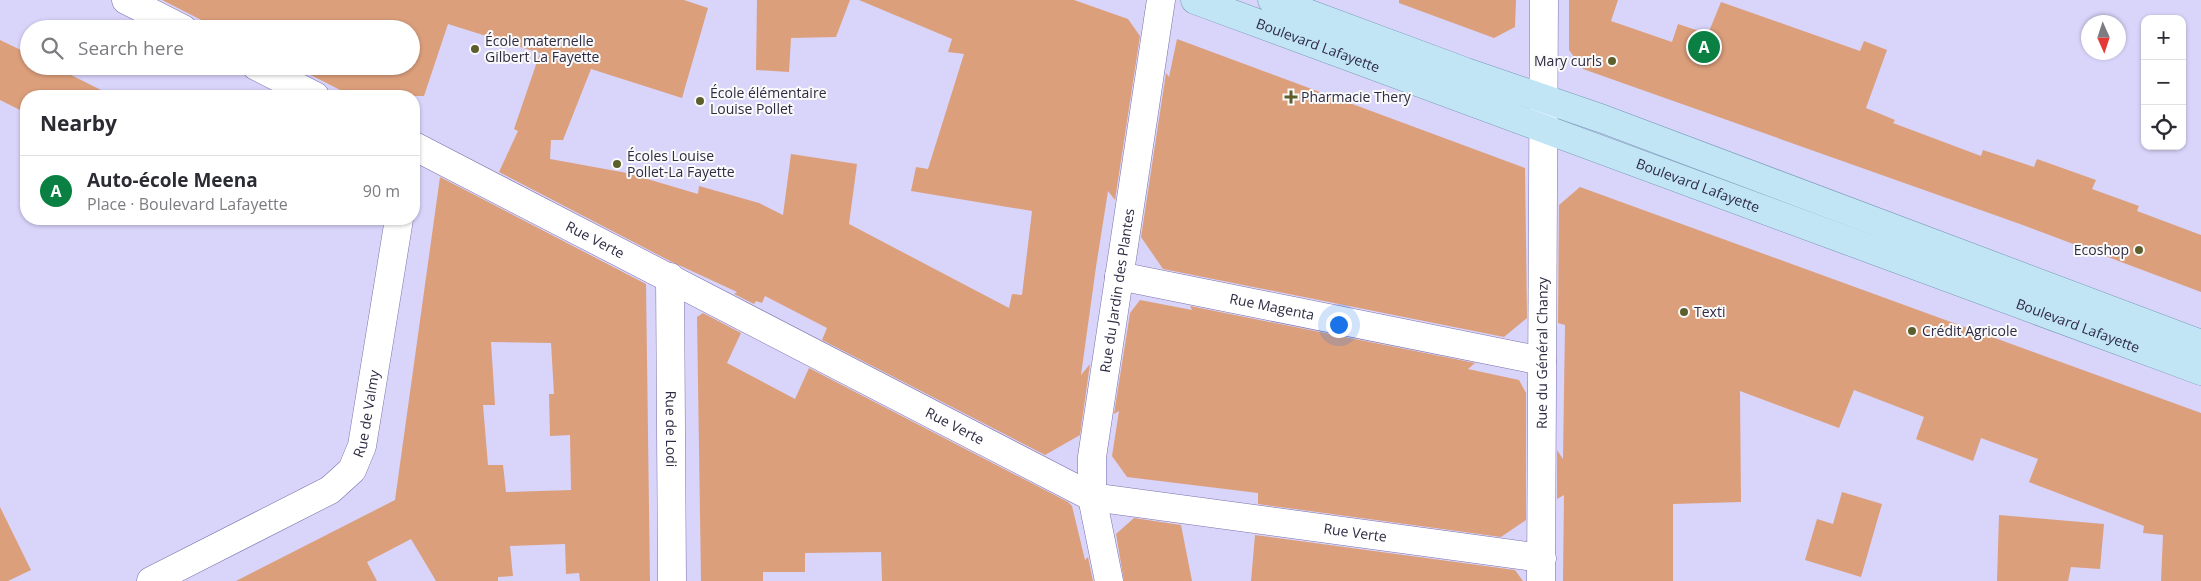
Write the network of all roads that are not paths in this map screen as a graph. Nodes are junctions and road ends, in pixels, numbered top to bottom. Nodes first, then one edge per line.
1 (126, 0) edge
2 (1161, 0) edge
3 (1195, 0) edge
4 (1272, 0) edge
5 (1544, 0) edge
6 (165, 20) edge
7 (274, 75) edge
8 (303, 90) edge
9 (1544, 99) junction
10 (1543, 127) junction
11 (420, 152) edge
12 (398, 225) edge
13 (1119, 276) junction
14 (670, 277) junction
15 (2201, 344) edge
16 (1542, 361) junction
17 (2201, 372) edge
18 (1092, 497) junction
19 (1541, 570) edge
20 (152, 581) edge
21 (672, 581) edge
22 (1109, 581) edge

1 - 6 street
2 - 13 street, Rue du Jardin des Plantes
3 - 10 main road, Boulevard Lafayette
4 - 9 main road, Boulevard Lafayette
5 - 9 street, Rue du Général Chanzy
7 - 8 street
9 - 10 street, Rue du Général Chanzy
9 - 15 main road, Boulevard Lafayette
10 - 16 street, Rue du Général Chanzy
10 - 17 main road, Boulevard Lafayette
11 - 14 street, Rue Verte
12 - 20 street, Rue de Valmy
13 - 16 street, Rue Magenta
13 - 18 street, Rue du Jardin des Plantes
14 - 18 street, Rue Verte
14 - 21 street, Rue de Lodi
16 - 19 street, Rue du Général Chanzy
18 - 19 street, Rue Verte
18 - 22 street, Rue du Jardin des Plantes

